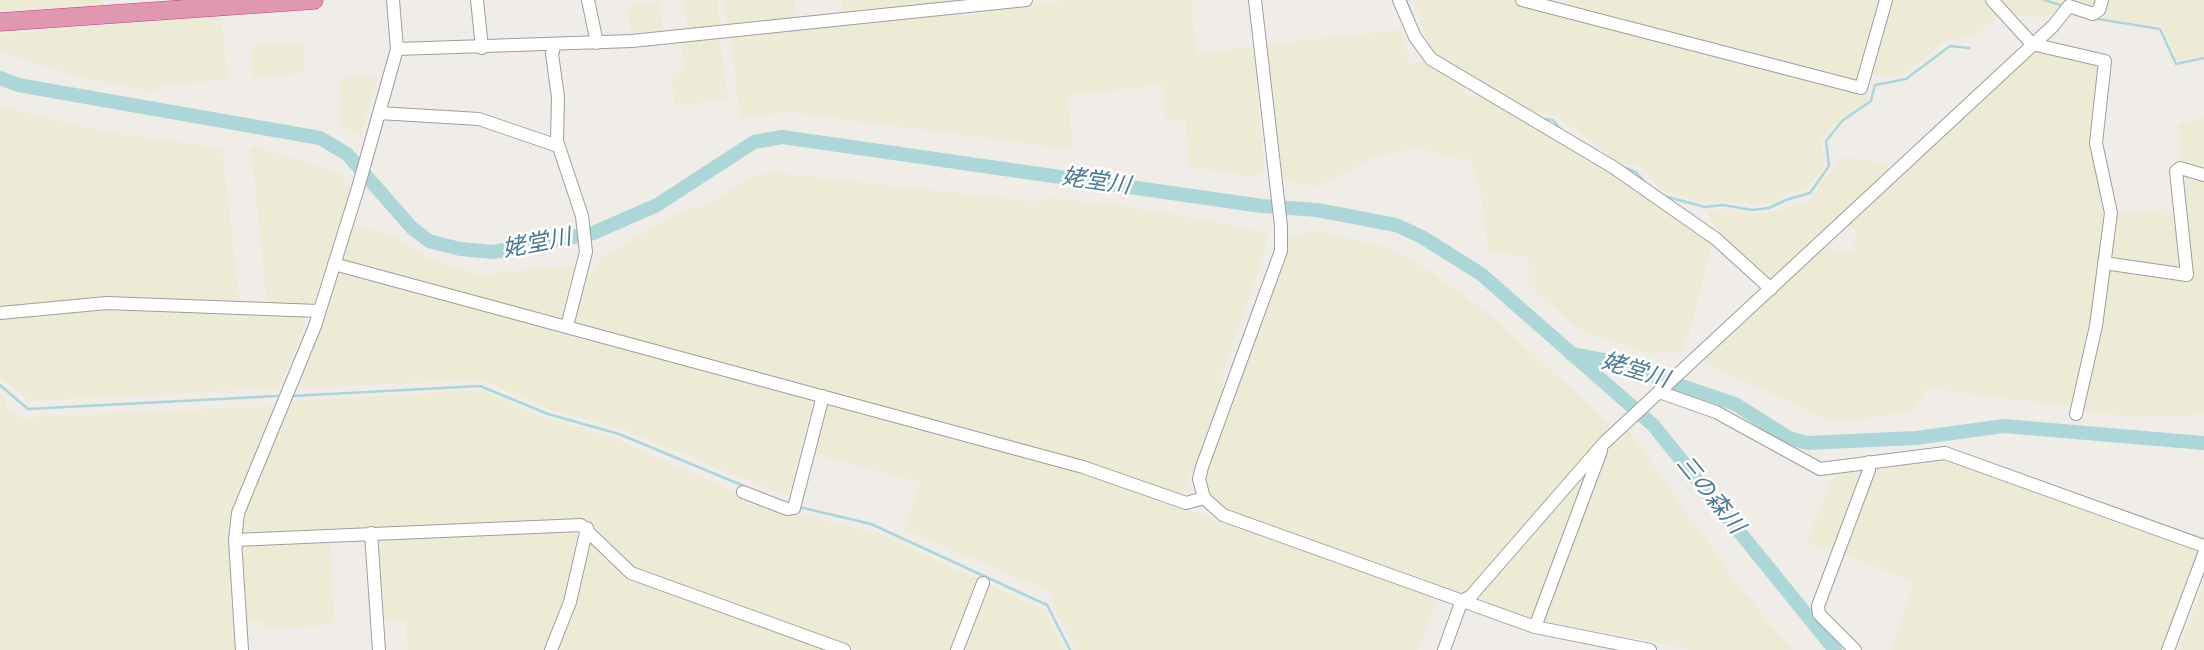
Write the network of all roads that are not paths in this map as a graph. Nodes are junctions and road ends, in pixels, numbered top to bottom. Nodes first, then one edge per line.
1 (314, 0) edge
2 (393, 0) edge
3 (477, 0) edge
4 (588, 0) edge
5 (1026, 0) edge
6 (1255, 0) edge
7 (1399, 0) edge
8 (1521, 0) edge
9 (1886, 0) edge
10 (1992, 0) edge
11 (2102, 0) edge
12 (1559, 5) edge
13 (0, 22) edge
14 (597, 43) junction
15 (555, 44) junction
16 (2032, 44) junction
17 (482, 48) junction
18 (397, 49) junction
19 (379, 113) junction
20 (558, 146) junction
21 (2204, 175) edge
22 (2104, 263) junction
23 (334, 264) junction
24 (1771, 289) junction
25 (319, 311) junction
26 (0, 313) edge
27 (567, 326) junction
28 (1658, 394) junction
29 (823, 396) junction
30 (2076, 414) dead end
31 (1601, 447) junction
32 (1869, 461) junction
33 (743, 492) dead end
34 (1204, 498) junction
35 (587, 528) junction
36 (371, 533) junction
37 (235, 540) junction
38 (2204, 546) edge
39 (2204, 554) edge
40 (983, 583) dead end
41 (1462, 600) junction
42 (1535, 627) junction
43 (242, 650) edge
44 (379, 650) edge
45 (551, 650) edge
46 (844, 650) edge
47 (957, 650) edge
48 (1444, 650) edge
49 (1650, 650) edge
50 (1855, 650) edge
51 (2168, 650) edge

1 - 13 highway
2 - 18 street
3 - 17 street
4 - 14 street
5 - 14 street
6 - 34 street
7 - 24 street
8 - 12 street
9 - 12 street
10 - 16 street
11 - 16 street
14 - 15 street
15 - 17 street
15 - 20 street
16 - 22 street
16 - 24 street
17 - 18 street
18 - 19 street
19 - 20 street
19 - 23 street
20 - 27 street
21 - 22 street
22 - 30 street
23 - 25 street
23 - 27 street
24 - 28 street
25 - 26 street
25 - 37 street
27 - 29 street
28 - 31 street
28 - 32 street
29 - 33 street
29 - 34 street
31 - 41 street
31 - 42 street
32 - 38 street
32 - 50 street
34 - 41 street
35 - 36 street
35 - 45 street
35 - 46 street
36 - 37 street
36 - 44 street
37 - 43 street
39 - 51 street
40 - 47 street
41 - 42 street
41 - 48 street
42 - 49 street

